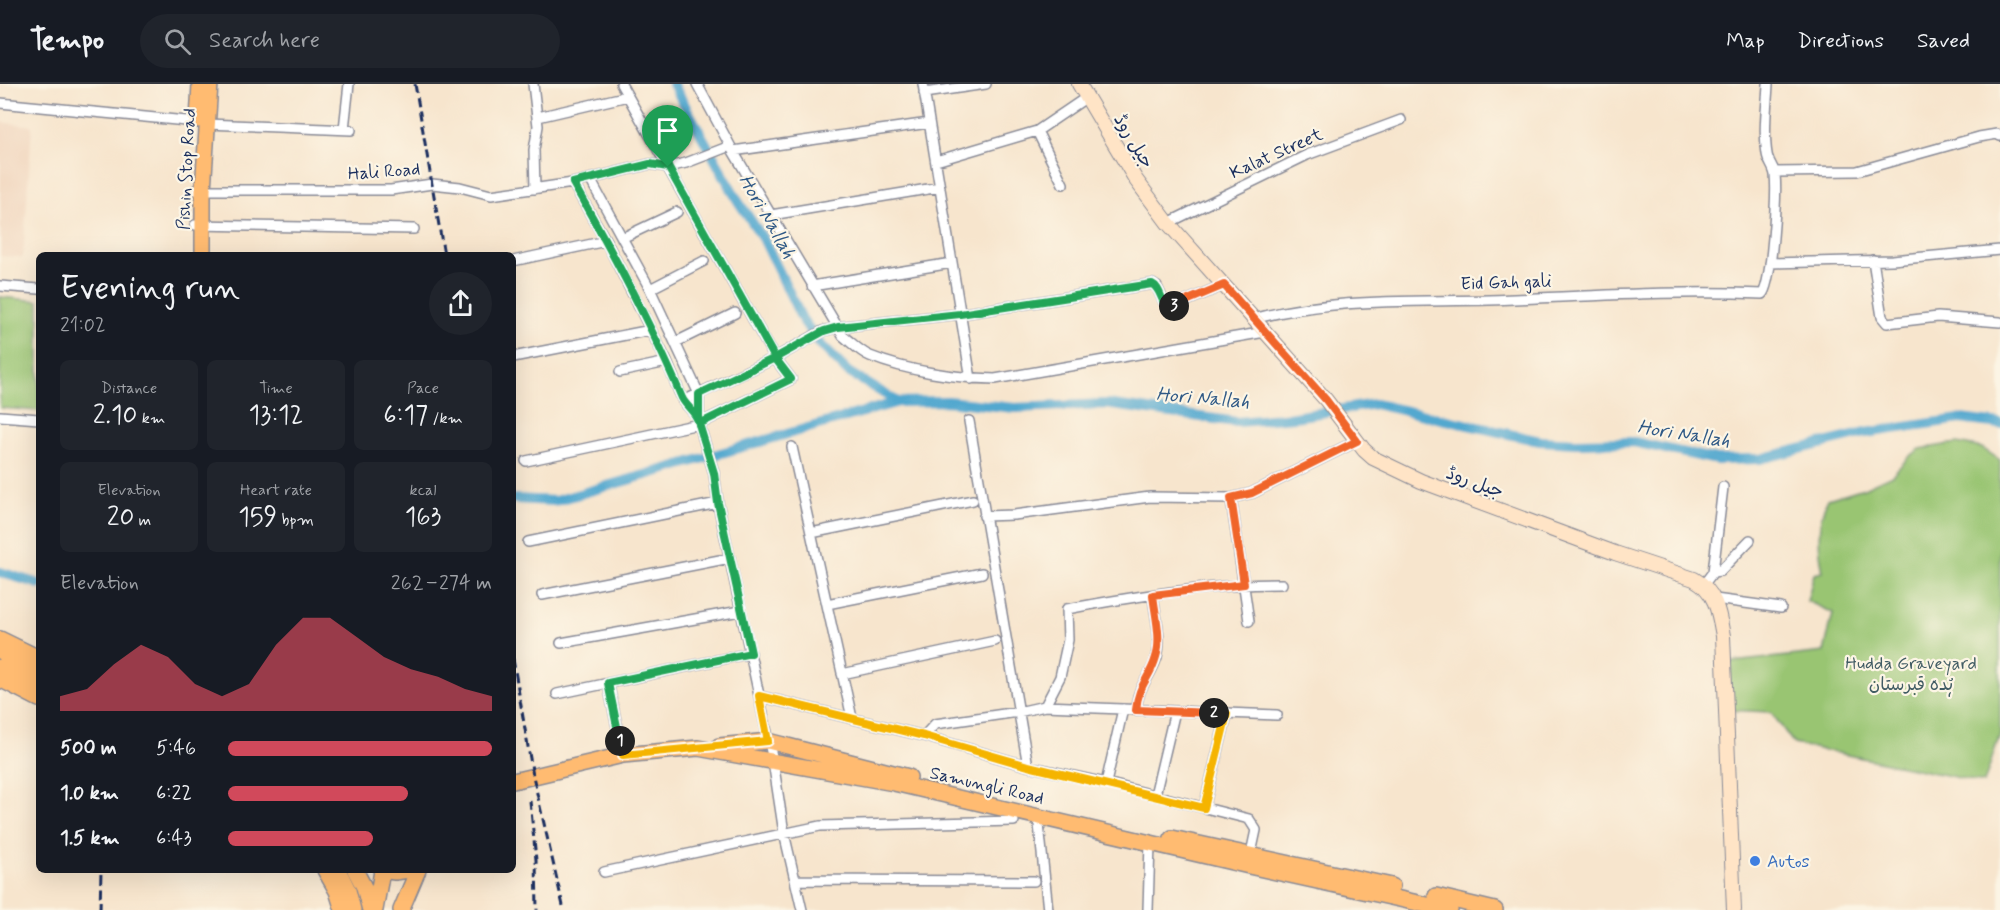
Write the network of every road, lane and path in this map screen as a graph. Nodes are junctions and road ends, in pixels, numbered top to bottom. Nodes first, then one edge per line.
1 (200, 84) edge
2 (210, 84) edge
3 (349, 84) edge
4 (533, 84) edge
5 (621, 84) edge
6 (697, 84) edge
7 (986, 84) edge
8 (1079, 84) edge
9 (1768, 84) edge
10 (924, 88) edge
11 (628, 96) junction
12 (1087, 97) junction
13 (0, 103) edge
14 (538, 117) junction
15 (1401, 120) dead end
16 (202, 123) junction
17 (930, 123) junction
18 (1037, 132) junction
19 (1999, 134) edge
20 (732, 149) junction
21 (936, 161) junction
22 (668, 167) junction
23 (1775, 172) junction
24 (590, 179) junction
25 (573, 183) junction
26 (1063, 184) dead end
27 (940, 187) junction
28 (535, 189) junction
29 (199, 190) junction
30 (677, 212) dead end
31 (771, 215) junction
32 (1168, 223) junction
33 (199, 225) junction
34 (414, 229) dead end
35 (622, 238) junction
36 (606, 241) junction
37 (2000, 250) edge
38 (196, 252) edge
39 (203, 252) edge
40 (516, 260) edge
41 (1873, 260) junction
42 (704, 261) dead end
43 (952, 263) junction
44 (1770, 264) junction
45 (1224, 285) junction
46 (0, 286) edge
47 (812, 286) junction
48 (36, 289) edge
49 (650, 289) junction
50 (735, 313) dead end
51 (960, 314) junction
52 (1253, 319) junction
53 (2000, 322) edge
54 (838, 327) junction
55 (651, 330) junction
56 (1265, 332) junction
57 (676, 342) junction
58 (516, 356) edge
59 (775, 358) junction
60 (667, 362) junction
61 (620, 372) dead end
62 (971, 379) junction
63 (699, 394) junction
64 (683, 401) junction
65 (0, 416) edge
66 (36, 419) edge
67 (699, 421) junction
68 (969, 421) dead end
69 (1357, 441) junction
70 (792, 447) dead end
71 (526, 461) dead end
72 (1723, 487) dead end
73 (1231, 498) junction
74 (972, 500) dead end
75 (718, 503) junction
76 (984, 516) junction
77 (811, 533) junction
78 (1750, 540) dead end
79 (528, 542) dead end
80 (730, 558) junction
81 (982, 573) dead end
82 (1713, 573) junction
83 (1244, 584) junction
84 (1282, 584) dead end
85 (1704, 584) junction
86 (542, 595) dead end
87 (1153, 595) junction
88 (1715, 599) junction
89 (827, 604) junction
90 (1781, 608) dead end
91 (740, 611) junction
92 (1249, 621) dead end
93 (0, 639) edge
94 (995, 641) dead end
95 (561, 643) dead end
96 (0, 651) edge
97 (751, 653) junction
98 (36, 657) edge
99 (0, 667) edge
100 (36, 670) edge
101 (842, 674) junction
102 (0, 679) edge
103 (608, 683) junction
104 (36, 685) edge
105 (557, 694) dead end
106 (759, 696) junction
107 (36, 697) edge
108 (1045, 706) junction
109 (1123, 709) junction
110 (1136, 710) junction
111 (1175, 711) junction
112 (1018, 712) junction
113 (1227, 714) junction
114 (1277, 715) dead end
115 (852, 718) junction
116 (924, 736) junction
117 (768, 741) junction
118 (698, 748) junction
119 (623, 755) junction
120 (773, 760) junction
121 (1028, 766) junction
122 (516, 780) edge
123 (1106, 783) junction
124 (1155, 795) junction
125 (1204, 808) junction
126 (1039, 813) junction
127 (1014, 821) dead end
128 (784, 833) junction
129 (1150, 843) junction
130 (1250, 860) junction
131 (604, 872) dead end
132 (327, 873) edge
133 (340, 873) edge
134 (357, 873) edge
135 (381, 873) edge
136 (417, 873) edge
137 (795, 880) junction
138 (1034, 881) dead end
139 (343, 910) edge
140 (353, 910) edge
141 (370, 910) edge
142 (375, 910) edge
143 (401, 910) edge
144 (802, 910) edge
145 (1048, 910) edge
146 (1148, 910) edge
147 (1450, 910) edge
148 (1495, 910) edge
149 (1734, 910) edge

1 - 16 main road, Pishin Stop Road
2 - 16 main road, Pishin Stop Road
3 - 16 street
4 - 14 street
5 - 11 street
6 - 20 street
7 - 10 street
8 - 12 main road, جیل روڈ
9 - 23 street
10 - 17 street
11 - 14 street
11 - 22 street
12 - 18 street
12 - 32 main road, جیل روڈ
13 - 16 street
14 - 28 street
15 - 32 street, Kalat Street
16 - 29 main road, Pishin Stop Road
17 - 20 street, Hali Road
17 - 21 street
18 - 21 street
18 - 26 street
19 - 23 street
20 - 22 street, Hali Road
20 - 31 street
21 - 27 street
22 - 24 street, Hali Road
22 - 59 street
23 - 44 street
24 - 25 street, Hali Road
24 - 35 street
25 - 28 street, Hali Road
25 - 36 street
27 - 31 street
27 - 43 street
28 - 29 street, Hali Road
29 - 33 main road, Pishin Stop Road
30 - 35 street
31 - 47 street
32 - 45 main road, جیل روڈ
33 - 34 street
33 - 38 main road, Pishin Stop Road
33 - 39 main road, Pishin Stop Road
35 - 49 street
36 - 40 street
36 - 55 street
37 - 41 street
41 - 44 street
41 - 53 street
42 - 49 street
43 - 47 street
43 - 51 street
44 - 52 street, Eid Gah gali
45 - 51 street
45 - 52 main road, جیل روڈ
46 - 48 street
47 - 54 street
49 - 57 street
50 - 57 street
51 - 54 street
51 - 62 street
52 - 56 main road, جیل روڈ
54 - 59 street
54 - 62 street
55 - 58 street
55 - 60 street
56 - 62 street
56 - 69 main road, جیل روڈ
57 - 63 street
59 - 63 street
59 - 67 street
60 - 61 street
60 - 64 street
63 - 64 street
63 - 67 street
64 - 67 street
65 - 66 street
67 - 71 street
67 - 75 street
68 - 76 street
69 - 73 street
69 - 85 main road, جیل روڈ
70 - 77 street
72 - 82 street
73 - 76 street
73 - 83 street
74 - 77 street
75 - 79 street
75 - 80 street
76 - 112 street
77 - 89 street
78 - 82 street
80 - 86 street
80 - 91 street
81 - 89 street
82 - 85 street
83 - 84 street
83 - 87 street
83 - 92 street
85 - 88 main road
87 - 108 street
87 - 110 street
88 - 90 street
88 - 149 main road
89 - 101 street
91 - 95 street
91 - 97 street
93 - 98 main road
94 - 101 street
96 - 100 main road
97 - 103 street
97 - 106 street
99 - 104 main road
101 - 115 street
102 - 107 main road
103 - 105 street
103 - 119 street
106 - 115 street
106 - 117 street
108 - 109 street
108 - 112 street
109 - 110 street
109 - 123 street
110 - 111 street
111 - 113 street
111 - 124 street
112 - 116 street
112 - 121 street
113 - 114 street
113 - 125 street
115 - 116 street
116 - 121 street
117 - 118 main road
117 - 120 street
117 - 126 main road
118 - 119 main road, Samungli Road
118 - 120 main road, Samungli Road
119 - 122 main road, Samungli Road
120 - 126 main road, Samungli Road
120 - 128 street
121 - 123 street
123 - 124 street
124 - 125 street
125 - 130 street
126 - 129 main road, Samungli Road
126 - 130 main road, Samungli Road
126 - 145 street
127 - 128 street
128 - 131 street
128 - 137 street
129 - 130 main road, Samungli Road
129 - 146 street
130 - 147 main road, Samungli Road
130 - 148 main road, Samungli Road
132 - 139 main road
133 - 140 main road
134 - 141 main road
135 - 142 main road
136 - 143 main road
137 - 138 street
137 - 144 street

